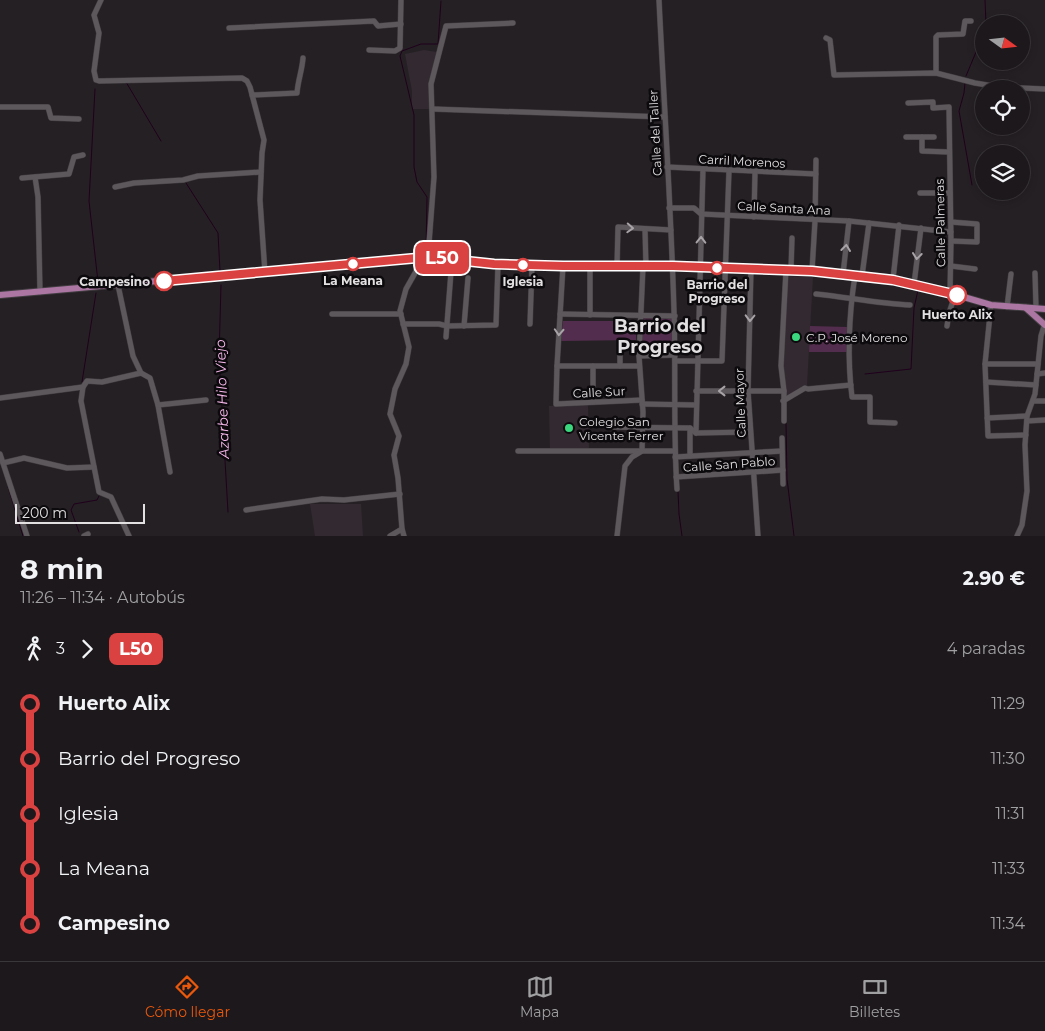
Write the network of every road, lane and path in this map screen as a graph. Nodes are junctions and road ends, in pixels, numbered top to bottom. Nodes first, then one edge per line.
1 (100, 0) edge
2 (401, 0) edge
3 (659, 0) edge
4 (971, 21) dead end
5 (401, 24) junction
6 (513, 24) dead end
7 (228, 28) dead end
8 (826, 38) dead end
9 (369, 50) dead end
10 (302, 58) dead end
11 (936, 73) junction
12 (1045, 89) edge
13 (252, 95) junction
14 (908, 103) dead end
15 (0, 107) edge
16 (433, 109) junction
17 (664, 118) junction
18 (78, 119) dead end
19 (906, 137) dead end
20 (922, 137) junction
21 (934, 137) dead end
22 (948, 152) junction
23 (83, 155) dead end
24 (816, 160) dead end
25 (667, 167) junction
26 (703, 168) junction
27 (729, 171) junction
28 (261, 172) junction
29 (754, 172) junction
30 (816, 174) junction
31 (36, 177) junction
32 (22, 178) dead end
33 (115, 188) dead end
34 (920, 193) dead end
35 (950, 193) junction
36 (669, 208) junction
37 (701, 214) junction
38 (726, 215) junction
39 (754, 217) junction
40 (815, 221) junction
41 (849, 221) junction
42 (951, 222) junction
43 (869, 223) junction
44 (899, 225) junction
45 (921, 228) junction
46 (645, 229) junction
47 (670, 230) junction
48 (951, 232) junction
49 (792, 238) dead end
50 (951, 241) junction
51 (428, 257) junction
52 (419, 258) junction
53 (452, 259) junction
54 (498, 264) junction
55 (532, 265) junction
56 (563, 266) junction
57 (590, 266) junction
58 (617, 266) junction
59 (673, 266) junction
60 (950, 266) junction
61 (644, 267) junction
62 (700, 267) junction
63 (726, 268) junction
64 (751, 269) junction
65 (975, 269) dead end
66 (788, 270) junction
67 (812, 271) junction
68 (266, 272) junction
69 (1035, 273) dead end
70 (843, 274) junction
71 (1011, 274) dead end
72 (859, 275) junction
73 (468, 278) dead end
74 (893, 280) junction
75 (914, 284) junction
76 (118, 285) junction
77 (40, 292) junction
78 (816, 294) dead end
79 (952, 294) junction
80 (0, 295) edge
81 (852, 297) junction
82 (910, 305) dead end
83 (991, 305) junction
84 (1007, 307) junction
85 (1026, 308) junction
86 (1036, 308) junction
87 (1045, 309) edge
88 (332, 314) dead end
89 (401, 314) junction
90 (560, 314) junction
91 (590, 315) junction
92 (640, 316) junction
93 (675, 316) junction
94 (403, 324) junction
95 (530, 324) dead end
96 (1045, 324) edge
97 (447, 326) junction
98 (464, 326) junction
99 (948, 326) dead end
100 (446, 337) dead end
101 (620, 344) dead end
102 (675, 355) junction
103 (639, 356) junction
104 (675, 361) junction
105 (697, 361) junction
106 (985, 364) junction
107 (1038, 364) junction
108 (557, 366) junction
109 (592, 366) junction
110 (620, 366) junction
111 (640, 366) junction
112 (141, 373) junction
113 (1045, 373) edge
114 (1037, 374) junction
115 (986, 382) junction
116 (851, 385) junction
117 (1036, 385) junction
118 (83, 387) junction
119 (784, 390) junction
120 (696, 391) junction
121 (748, 391) junction
122 (0, 398) edge
123 (206, 400) dead end
124 (784, 401) junction
125 (1033, 401) junction
126 (1045, 401) edge
127 (593, 402) junction
128 (642, 402) junction
129 (158, 405) junction
130 (675, 405) junction
131 (696, 406) junction
132 (986, 418) junction
133 (1027, 419) junction
134 (1045, 420) edge
135 (784, 421) dead end
136 (896, 423) dead end
137 (607, 427) dead end
138 (643, 428) junction
139 (675, 428) junction
140 (690, 428) junction
141 (750, 432) junction
142 (696, 433) junction
143 (1026, 435) junction
144 (782, 438) dead end
145 (518, 451) dead end
146 (642, 451) junction
147 (675, 451) junction
148 (782, 451) junction
149 (752, 452) junction
150 (0, 454) edge
151 (690, 456) junction
152 (675, 457) junction
153 (3, 463) junction
154 (94, 467) junction
155 (783, 470) junction
156 (170, 472) dead end
157 (752, 472) junction
158 (676, 477) junction
159 (783, 484) dead end
160 (677, 489) dead end
161 (400, 494) junction
162 (246, 510) dead end
163 (402, 530) junction
164 (27, 536) edge
165 (129, 536) edge
166 (390, 536) edge
167 (404, 536) edge
168 (617, 536) edge
169 (758, 536) edge
170 (1017, 536) edge

1 - 13 street
2 - 5 street
3 - 17 street, Calle del Taller
4 - 11 street
5 - 7 street
5 - 9 street
6 - 16 street
8 - 11 street
10 - 13 street
11 - 12 street
13 - 28 street
14 - 22 street, Calle Palmeras
15 - 18 street
16 - 17 street
16 - 51 street
17 - 25 street, Calle del Taller
19 - 20 street
20 - 21 street
20 - 22 street
22 - 35 street, Calle Palmeras
23 - 31 street
24 - 30 street
25 - 26 street, Carril Morenos
25 - 36 street, Calle del Taller
26 - 27 street, Carril Morenos
26 - 37 street
27 - 29 street, Carril Morenos
27 - 38 street
28 - 33 street
28 - 68 street
29 - 30 street, Carril Morenos
29 - 39 street
30 - 40 street
31 - 32 street
31 - 77 street
34 - 35 street
35 - 42 street, Calle Palmeras
36 - 37 street, Calle Santa Ana
36 - 47 street, Calle del Taller
37 - 38 street, Calle Santa Ana
62 -> 37 street
38 - 39 street, Calle Santa Ana
38 - 63 street
39 - 40 street, Calle Santa Ana
40 - 41 street, Calle Santa Ana
40 - 67 street
41 - 43 street, Calle Santa Ana
70 -> 41 street
42 - 48 street, Calle Palmeras
42 - 50 street
43 - 44 street, Calle Santa Ana
43 - 72 street
44 - 45 street, Calle Santa Ana
44 - 74 street
45 - 48 street, Calle Santa Ana
45 -> 75 street
46 - 47 street
58 -> 46 street
46 - 61 street
47 - 59 street, Calle del Taller
48 - 50 street, Calle Palmeras
49 - 66 street
50 - 60 street, Calle Palmeras
51 - 52 main road
51 - 53 main road
52 - 68 main road
52 - 89 street
53 - 54 main road
53 - 97 street
54 - 55 main road
54 - 98 street
55 - 56 main road
55 - 95 street
56 - 57 main road
56 - 90 street
57 - 58 main road
57 - 91 street
58 - 61 main road
59 - 61 main road
59 - 62 main road
59 - 93 street, Calle del Taller
60 - 65 street
60 - 79 street, Calle Palmeras
61 - 92 street
62 - 63 main road
62 - 105 street
63 - 64 main road
63 - 105 street
64 - 66 main road
64 -> 121 street, Calle Mayor
66 - 67 main road
66 - 119 street
67 - 70 main road
68 - 76 main road
69 - 86 street
70 - 72 main road
71 - 84 street
72 - 74 main road
72 - 81 street
73 - 98 street
74 - 75 main road
75 - 79 main road
76 - 77 main road
76 - 112 street
77 - 80 main road
78 - 81 street
79 - 83 main road
79 - 99 street, Calle Palmeras
81 - 82 street
81 - 116 street
83 - 84 main road
83 - 106 street
84 - 85 main road
85 - 86 main road
85 - 96 main road
86 - 87 main road
88 - 89 street
89 - 94 street
90 - 91 street
90 -> 108 street
91 - 92 street
92 - 93 street
92 - 103 street
93 - 102 street, Calle del Taller
94 - 97 street
94 - 161 street
96 - 107 street
97 - 98 street
97 - 100 street
101 - 110 street
102 - 103 street
102 - 104 street, Calle del Taller
103 - 111 street
104 - 105 street
104 - 130 street, Calle del Taller
105 - 120 street
106 - 107 street
106 - 115 street
107 - 114 street
108 - 109 street
108 - 127 street, Calle Sur
109 - 110 street
109 - 127 street
110 - 111 street
111 - 128 street
112 - 118 street
112 - 129 street
113 - 114 street
114 - 117 street
115 - 117 street
115 - 132 street
116 - 124 street
116 - 136 street
117 - 125 street
118 - 122 street
118 - 154 street
119 - 121 street
119 - 124 street
121 -> 120 street
120 - 131 street
121 - 141 street, Calle Mayor
123 - 129 street
124 - 135 street
125 - 126 street
125 - 133 street
127 - 128 street, Calle Sur
128 - 130 street, Calle Sur
128 - 138 street
129 - 156 street
130 - 131 street, Calle Sur
130 - 139 street, Calle del Taller
131 - 142 street
132 - 133 street
132 - 143 street
133 - 134 street
133 - 143 street
137 - 138 street
138 - 139 street
138 - 146 street
139 - 140 street
139 - 147 street, Calle del Taller
140 - 142 street
140 - 151 street
141 - 142 street
141 - 149 street, Calle Mayor
143 - 170 street
144 - 148 street
145 - 146 street
146 - 147 street
146 - 168 street
147 - 152 street, Calle del Taller
148 - 149 street
148 - 155 street
149 - 151 street
149 - 157 street, Calle Mayor
150 - 153 street
151 - 152 street
152 - 158 street, Calle del Taller
153 - 154 street
153 - 164 street
154 - 165 street
155 - 157 street, Calle San Pablo
155 - 159 street
157 - 158 street, Calle San Pablo
157 - 169 street, Calle Mayor
158 - 160 street, Calle del Taller
161 - 162 street
161 - 163 street
163 - 166 street
163 - 167 street

